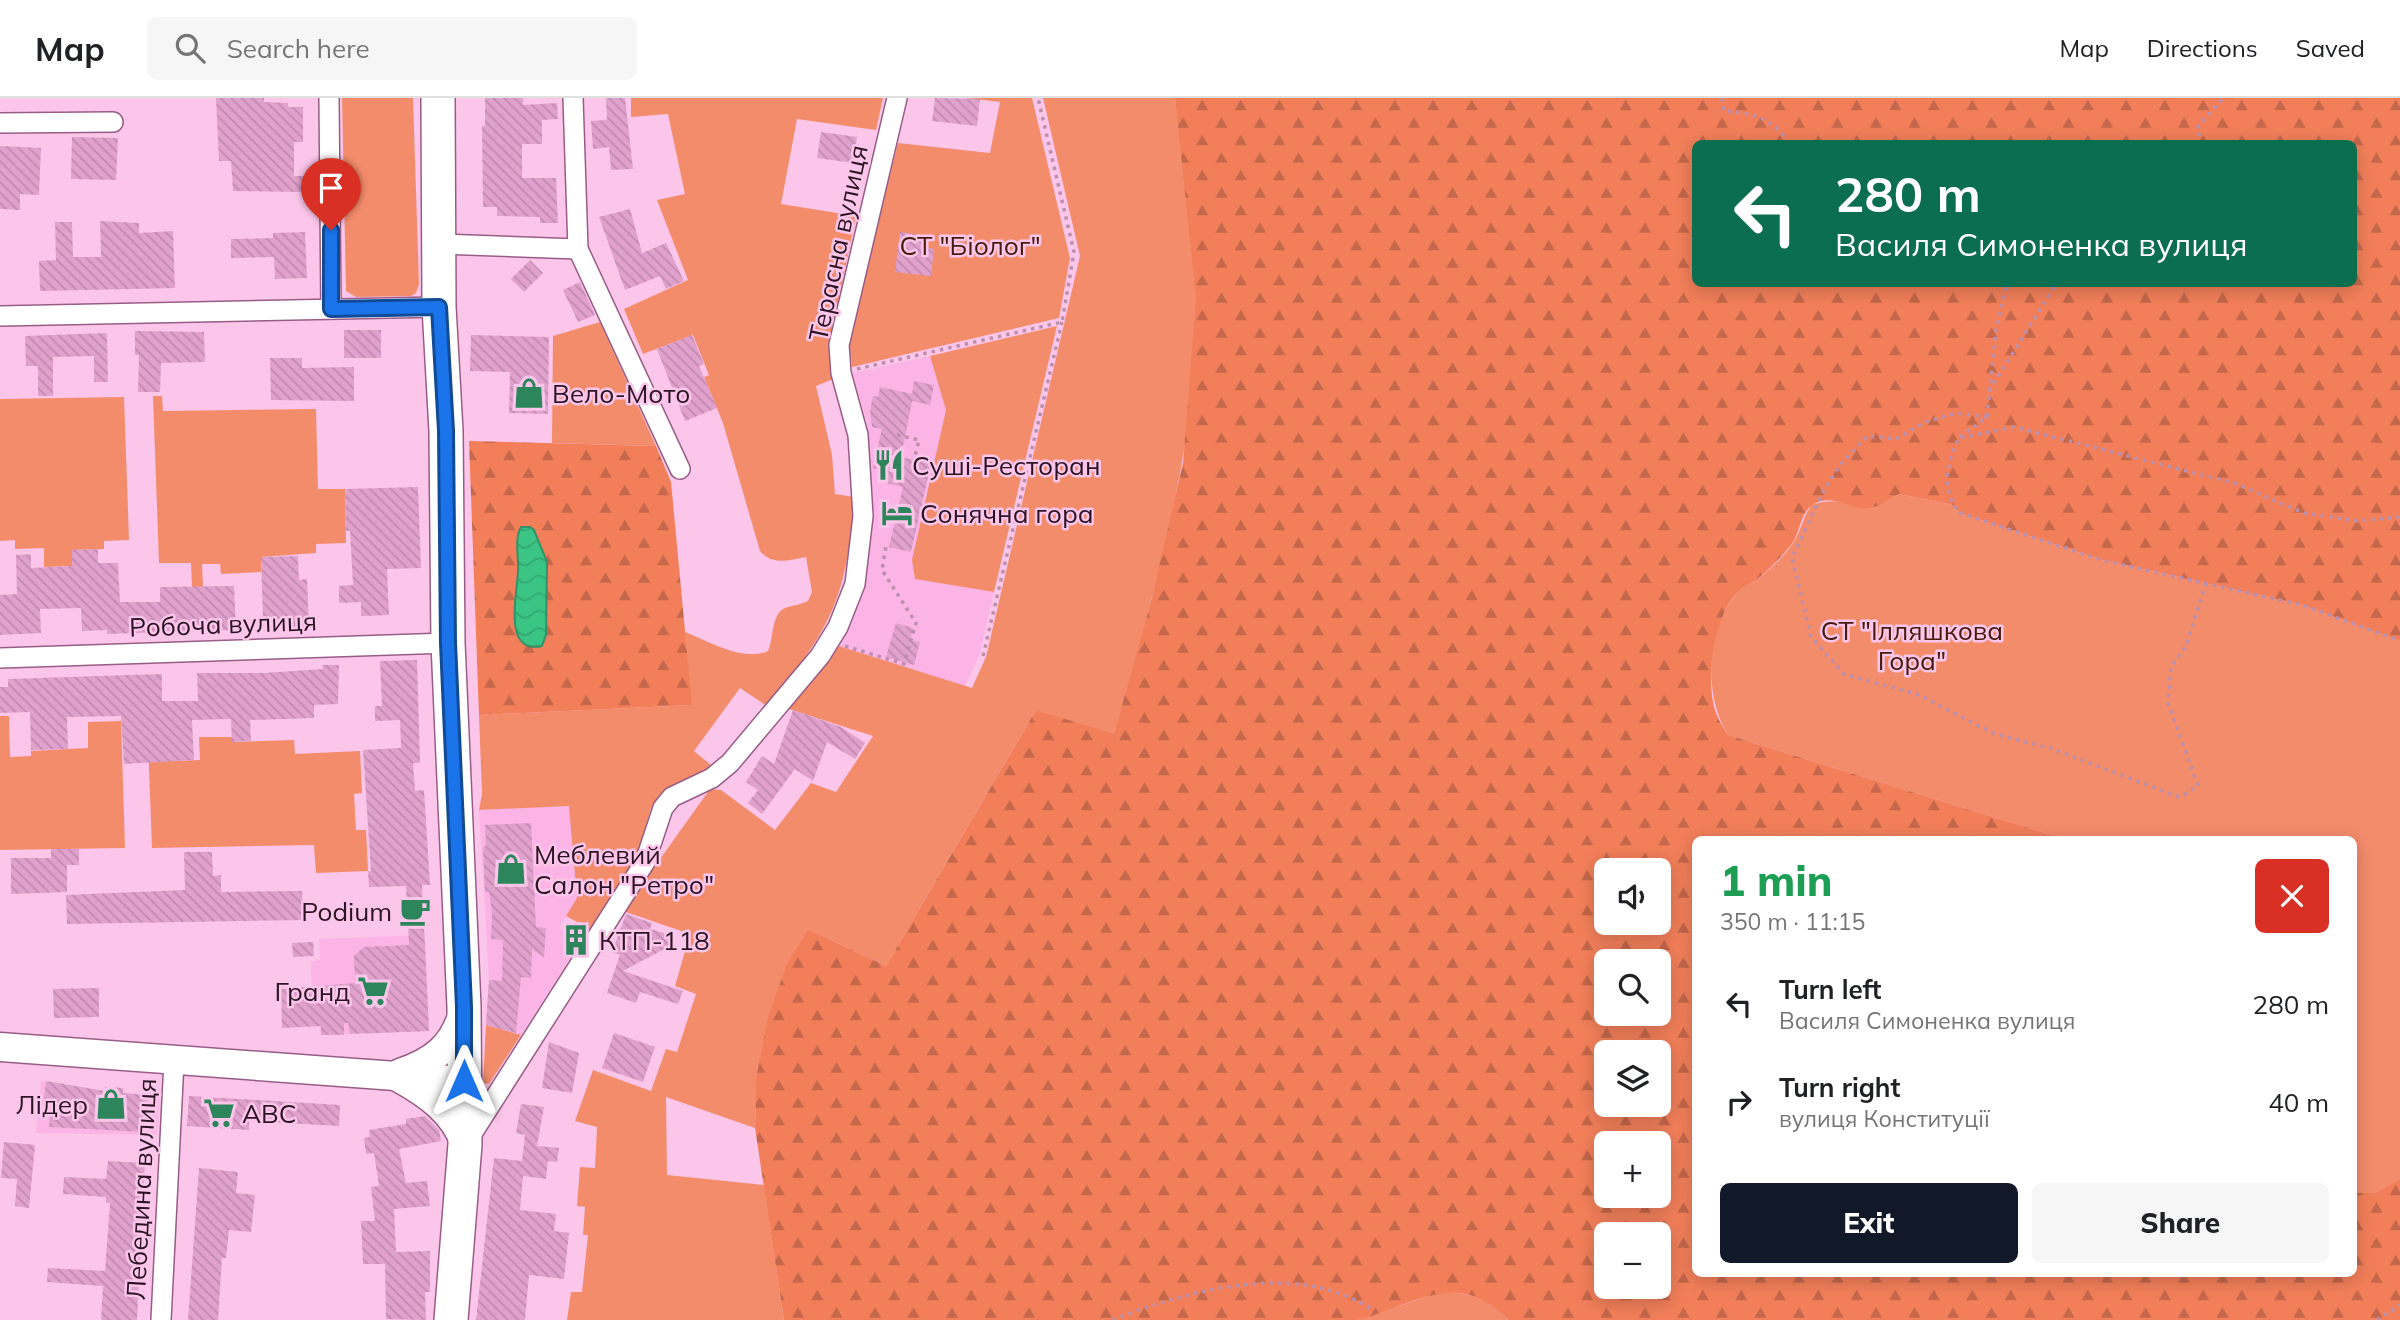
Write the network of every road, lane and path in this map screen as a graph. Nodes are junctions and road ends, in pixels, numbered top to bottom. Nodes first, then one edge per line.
1 (330, 98) edge
2 (438, 98) edge
3 (573, 98) edge
4 (897, 98) edge
5 (1038, 98) edge
6 (1722, 98) edge
7 (2223, 98) edge
8 (113, 122) dead end
9 (0, 123) edge
10 (1786, 140) edge
11 (2201, 140) edge
12 (440, 244) junction
13 (578, 249) junction
14 (2006, 287) edge
15 (2054, 287) edge
16 (439, 307) junction
17 (331, 309) junction
18 (0, 316) edge
19 (1062, 322) junction
20 (841, 373) junction
21 (1988, 392) junction
22 (1987, 418) junction
23 (897, 435) dead end
24 (1959, 438) junction
25 (914, 460) dead end
26 (680, 469) dead end
27 (2400, 517) edge
28 (886, 546) dead end
29 (2206, 583) junction
30 (2400, 640) edge
31 (448, 643) junction
32 (840, 644) dead end
33 (983, 656) dead end
34 (0, 657) edge
35 (464, 1007) junction
36 (0, 1047) edge
37 (174, 1061) junction
38 (393, 1075) junction
39 (464, 1081) junction
40 (466, 1144) junction
41 (2400, 1305) edge
42 (1371, 1309) dead end
43 (161, 1320) edge
44 (451, 1320) edge
45 (1113, 1320) edge
46 (2377, 1320) edge

1 - 17 street
2 - 12 highway
3 - 13 street
4 - 20 street, Терасна вулиця
5 - 19 path
6 - 10 path
7 - 11 path
8 - 9 street
12 - 13 street
12 - 16 highway
13 - 26 street
14 - 21 path
15 - 21 path
16 - 17 street
16 - 31 highway
17 - 18 street
19 - 20 path
19 - 33 path
20 - 40 street, Терасна вулиця
21 - 22 path
22 - 24 path
22 - 29 path
23 - 25 path
24 - 27 path
24 - 29 path
28 - 32 path
29 - 30 path
31 - 34 street, Робоча вулиця
31 - 35 highway
35 - 38 main road
35 - 39 highway
36 - 37 main road
37 - 38 main road
37 - 43 street, Лебедина вулиця
38 - 39 main road
38 - 40 main road
39 - 40 highway
40 - 44 highway
41 - 46 path
42 - 45 path

